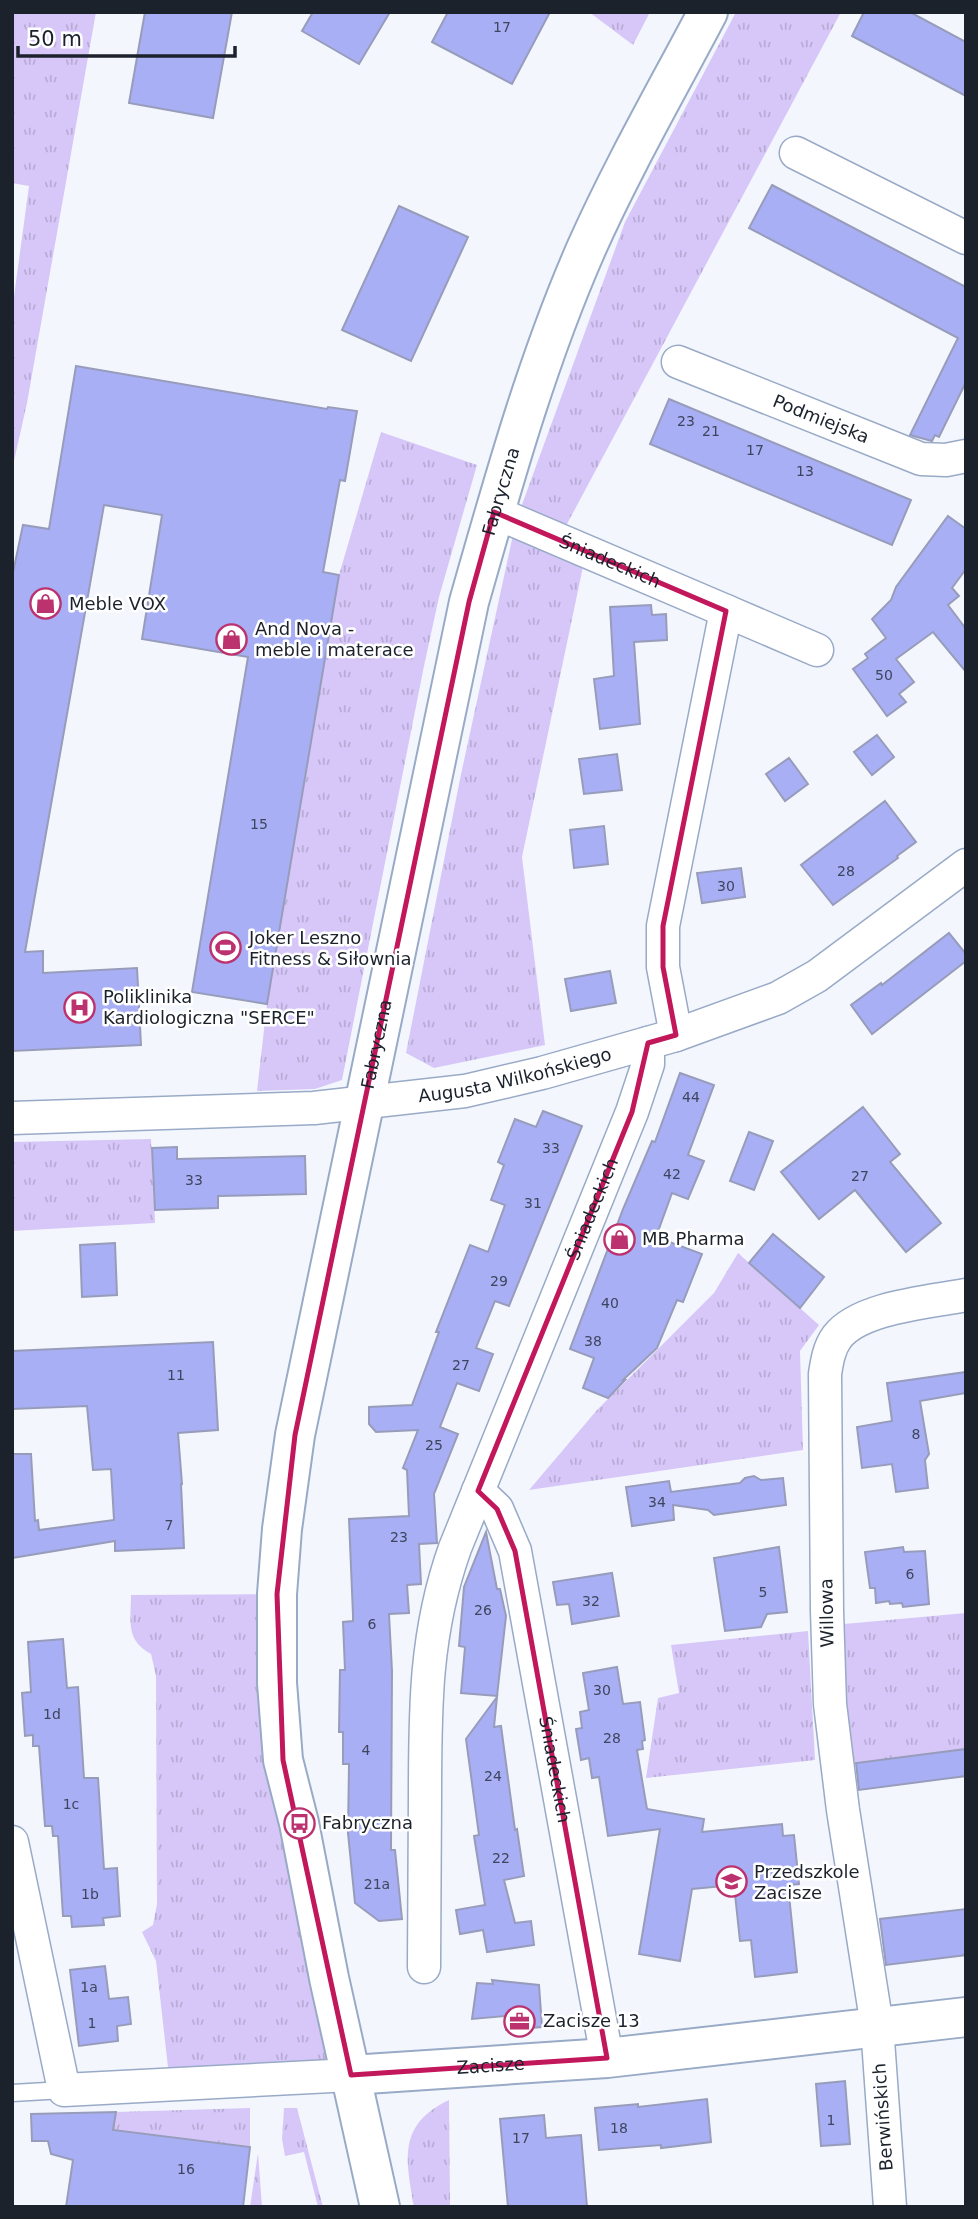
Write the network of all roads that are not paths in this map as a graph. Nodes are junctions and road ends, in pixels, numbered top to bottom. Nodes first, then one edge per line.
1 (708, 12) edge
2 (796, 153) dead end
3 (966, 238) edge
4 (678, 362) dead end
5 (966, 456) edge
6 (494, 512) junction
7 (726, 611) junction
8 (817, 650) dead end
9 (966, 865) edge
10 (662, 1039) junction
11 (364, 1102) junction
12 (12, 1118) edge
13 (966, 1294) edge
14 (478, 1491) junction
15 (12, 1842) edge
16 (424, 1967) dead end
17 (966, 2017) edge
18 (877, 2026) junction
19 (607, 2058) junction
20 (351, 2075) junction
21 (64, 2090) junction
22 (12, 2093) edge
23 (380, 2207) edge
24 (890, 2207) edge

1 - 6 street, Fabryczna
2 - 3 street
4 - 5 street, Podmiejska
6 - 7 street, Śniadeckich
6 - 11 street, Fabryczna
7 - 8 street, Śniadeckich
7 - 10 street, Śniadeckich
9 - 10 street, Augusta Wilkońskiego
10 - 11 street, Augusta Wilkońskiego
10 - 14 street, Śniadeckich
11 - 12 street, Augusta Wilkońskiego
11 - 20 street, Fabryczna
13 - 18 street, Willowa
14 - 16 street, Śniadeckich
14 - 19 street, Śniadeckich
15 - 21 street
17 - 18 street, Zacisze
18 - 19 street, Zacisze
18 - 24 street, Berwińskich
19 - 20 street, Zacisze
20 - 21 street, Zacisze
20 - 23 street
21 - 22 lane, Zacisze

